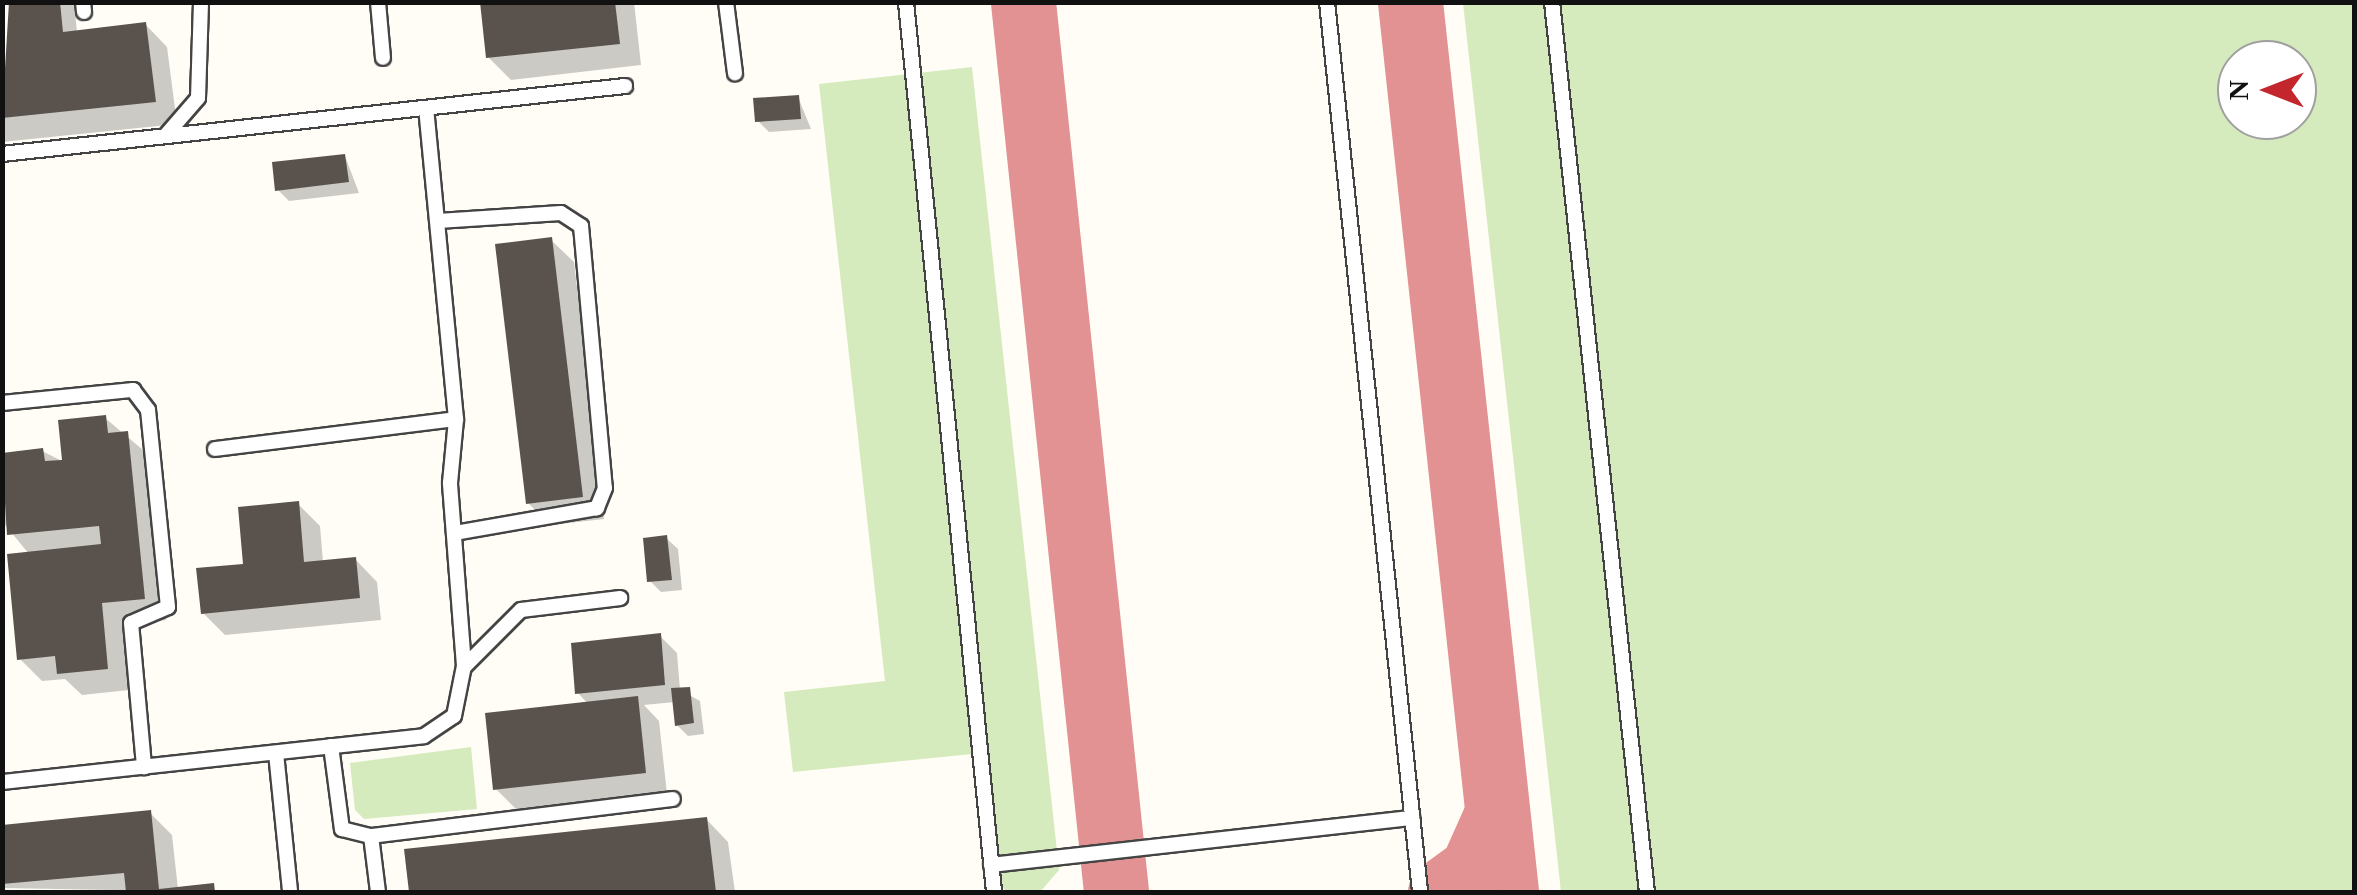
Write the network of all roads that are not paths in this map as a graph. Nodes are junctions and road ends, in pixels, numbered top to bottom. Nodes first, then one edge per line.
1 (201, 2) edge
2 (378, 2) edge
3 (726, 2) edge
4 (906, 2) edge
5 (1326, 2) edge
6 (1552, 2) edge
7 (383, 58) dead end
8 (734, 74) dead end
9 (625, 86) dead end
10 (426, 108) junction
11 (166, 136) junction
12 (2, 154) edge
13 (438, 221) junction
14 (2, 403) edge
15 (456, 419) junction
16 (215, 449) dead end
17 (455, 532) junction
18 (620, 598) dead end
19 (464, 666) junction
20 (330, 746) junction
21 (276, 752) junction
22 (144, 767) junction
23 (2, 782) edge
24 (674, 800) dead end
25 (1412, 818) junction
26 (371, 836) junction
27 (991, 865) junction
28 (290, 892) edge
29 (378, 892) edge
30 (994, 892) edge
31 (1420, 892) edge
32 (1647, 892) edge

1 - 11 lane
2 - 7 lane
3 - 8 lane
4 - 27 lane
5 - 25 lane
6 - 32 lane
9 - 10 lane
10 - 11 lane
10 - 13 lane
11 - 12 lane
13 - 15 lane
13 - 17 lane
14 - 22 lane
15 - 16 lane
15 - 17 lane
17 - 19 lane
18 - 19 lane
19 - 20 lane
20 - 21 lane
20 - 26 lane
21 - 22 lane
21 - 28 lane
22 - 23 lane
24 - 26 lane
25 - 27 lane
25 - 31 lane
26 - 29 lane
27 - 30 lane

